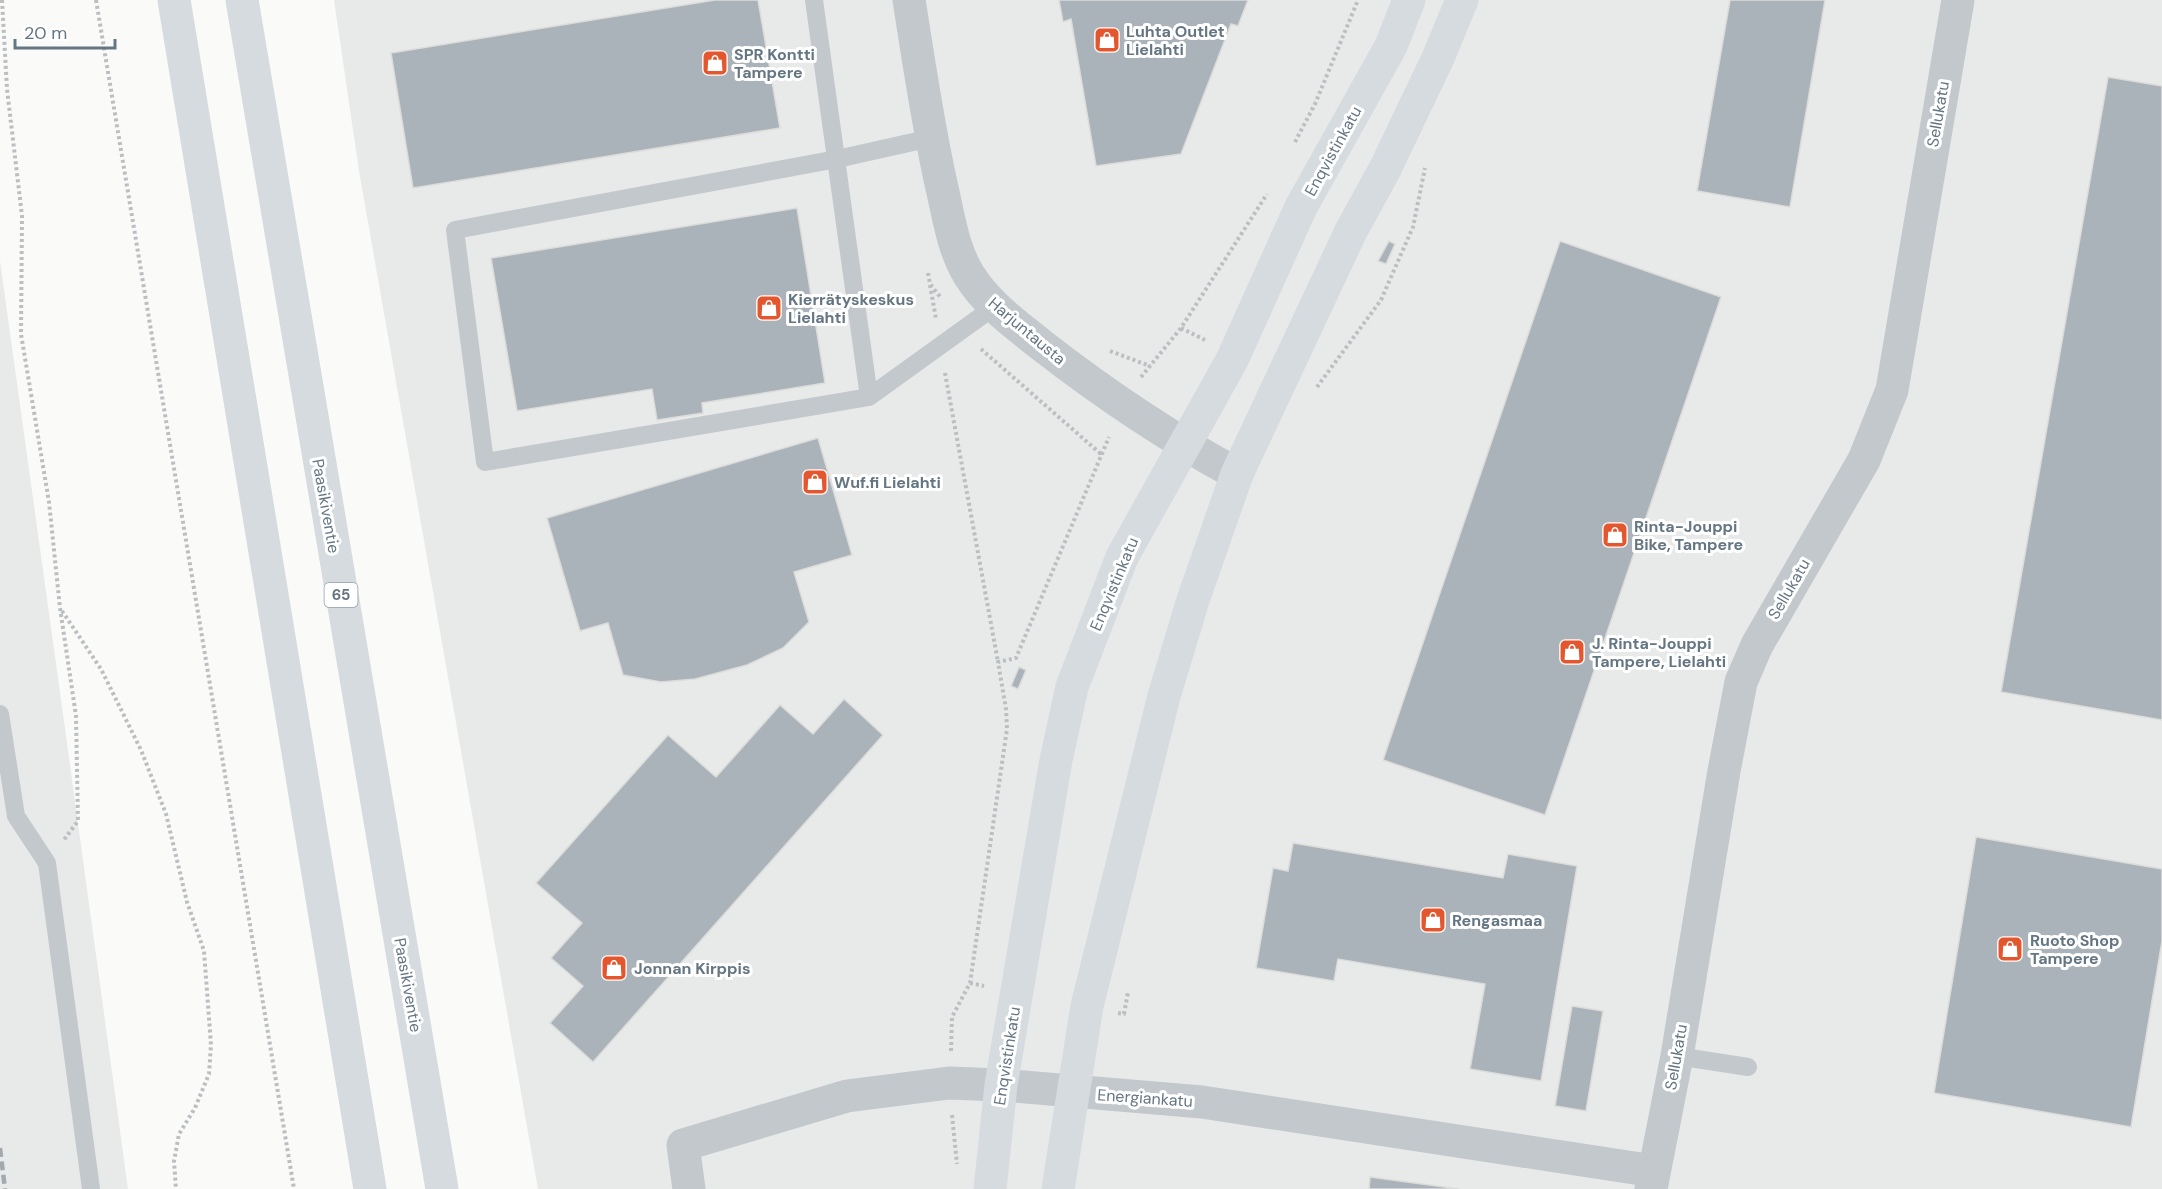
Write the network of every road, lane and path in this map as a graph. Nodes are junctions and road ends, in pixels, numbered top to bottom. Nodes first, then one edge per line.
1 (2, 0) edge
2 (96, 0) edge
3 (174, 0) edge
4 (242, 0) edge
5 (814, 0) edge
6 (909, 0) edge
7 (1409, 0) edge
8 (1462, 0) edge
9 (1958, 0) edge
10 (931, 138) junction
11 (1430, 158) dead end
12 (837, 159) junction
13 (930, 284) dead end
14 (994, 307) junction
15 (940, 346) junction
16 (1104, 348) dead end
17 (1150, 366) dead end
18 (1314, 391) dead end
19 (869, 397) junction
20 (1183, 445) junction
21 (1238, 474) junction
22 (60, 608) junction
23 (998, 663) dead end
24 (0, 714) edge
25 (46, 863) junction
26 (1129, 983) dead end
27 (1124, 1014) dead end
28 (1677, 1056) junction
29 (1748, 1067) dead end
30 (1001, 1085) junction
31 (1073, 1092) junction
32 (1653, 1180) edge
33 (91, 1189) edge
34 (176, 1189) edge
35 (294, 1189) edge
36 (370, 1189) edge
37 (442, 1189) edge
38 (689, 1189) edge
39 (990, 1189) edge
40 (1058, 1189) edge

1 - 22 path
2 - 35 path
3 - 36 main road
4 - 37 main road, Paasikiventie / 65
5 - 12 lane
6 - 10 street, Harjuntausta
7 - 20 main road, Enqvistinkatu
8 - 21 main road
9 - 28 street, Sellukatu
10 - 12 lane
10 - 14 street, Harjuntausta
11 - 18 path
12 - 19 lane
12 - 19 lane
13 - 15 path
14 - 15 lane
14 - 20 street, Harjuntausta
15 - 19 lane
15 - 23 path
16 - 17 path
20 - 21 street, Harjuntausta
20 - 30 main road, Enqvistinkatu
21 - 31 main road
22 - 25 path
22 - 34 path
24 - 25 lane
25 - 33 lane
26 - 27 path
28 - 29 lane
28 - 32 street, Sellukatu
30 - 31 street, Energiankatu
30 - 38 street, Energiankatu
30 - 39 main road, Enqvistinkatu
31 - 32 street, Energiankatu
31 - 40 main road

